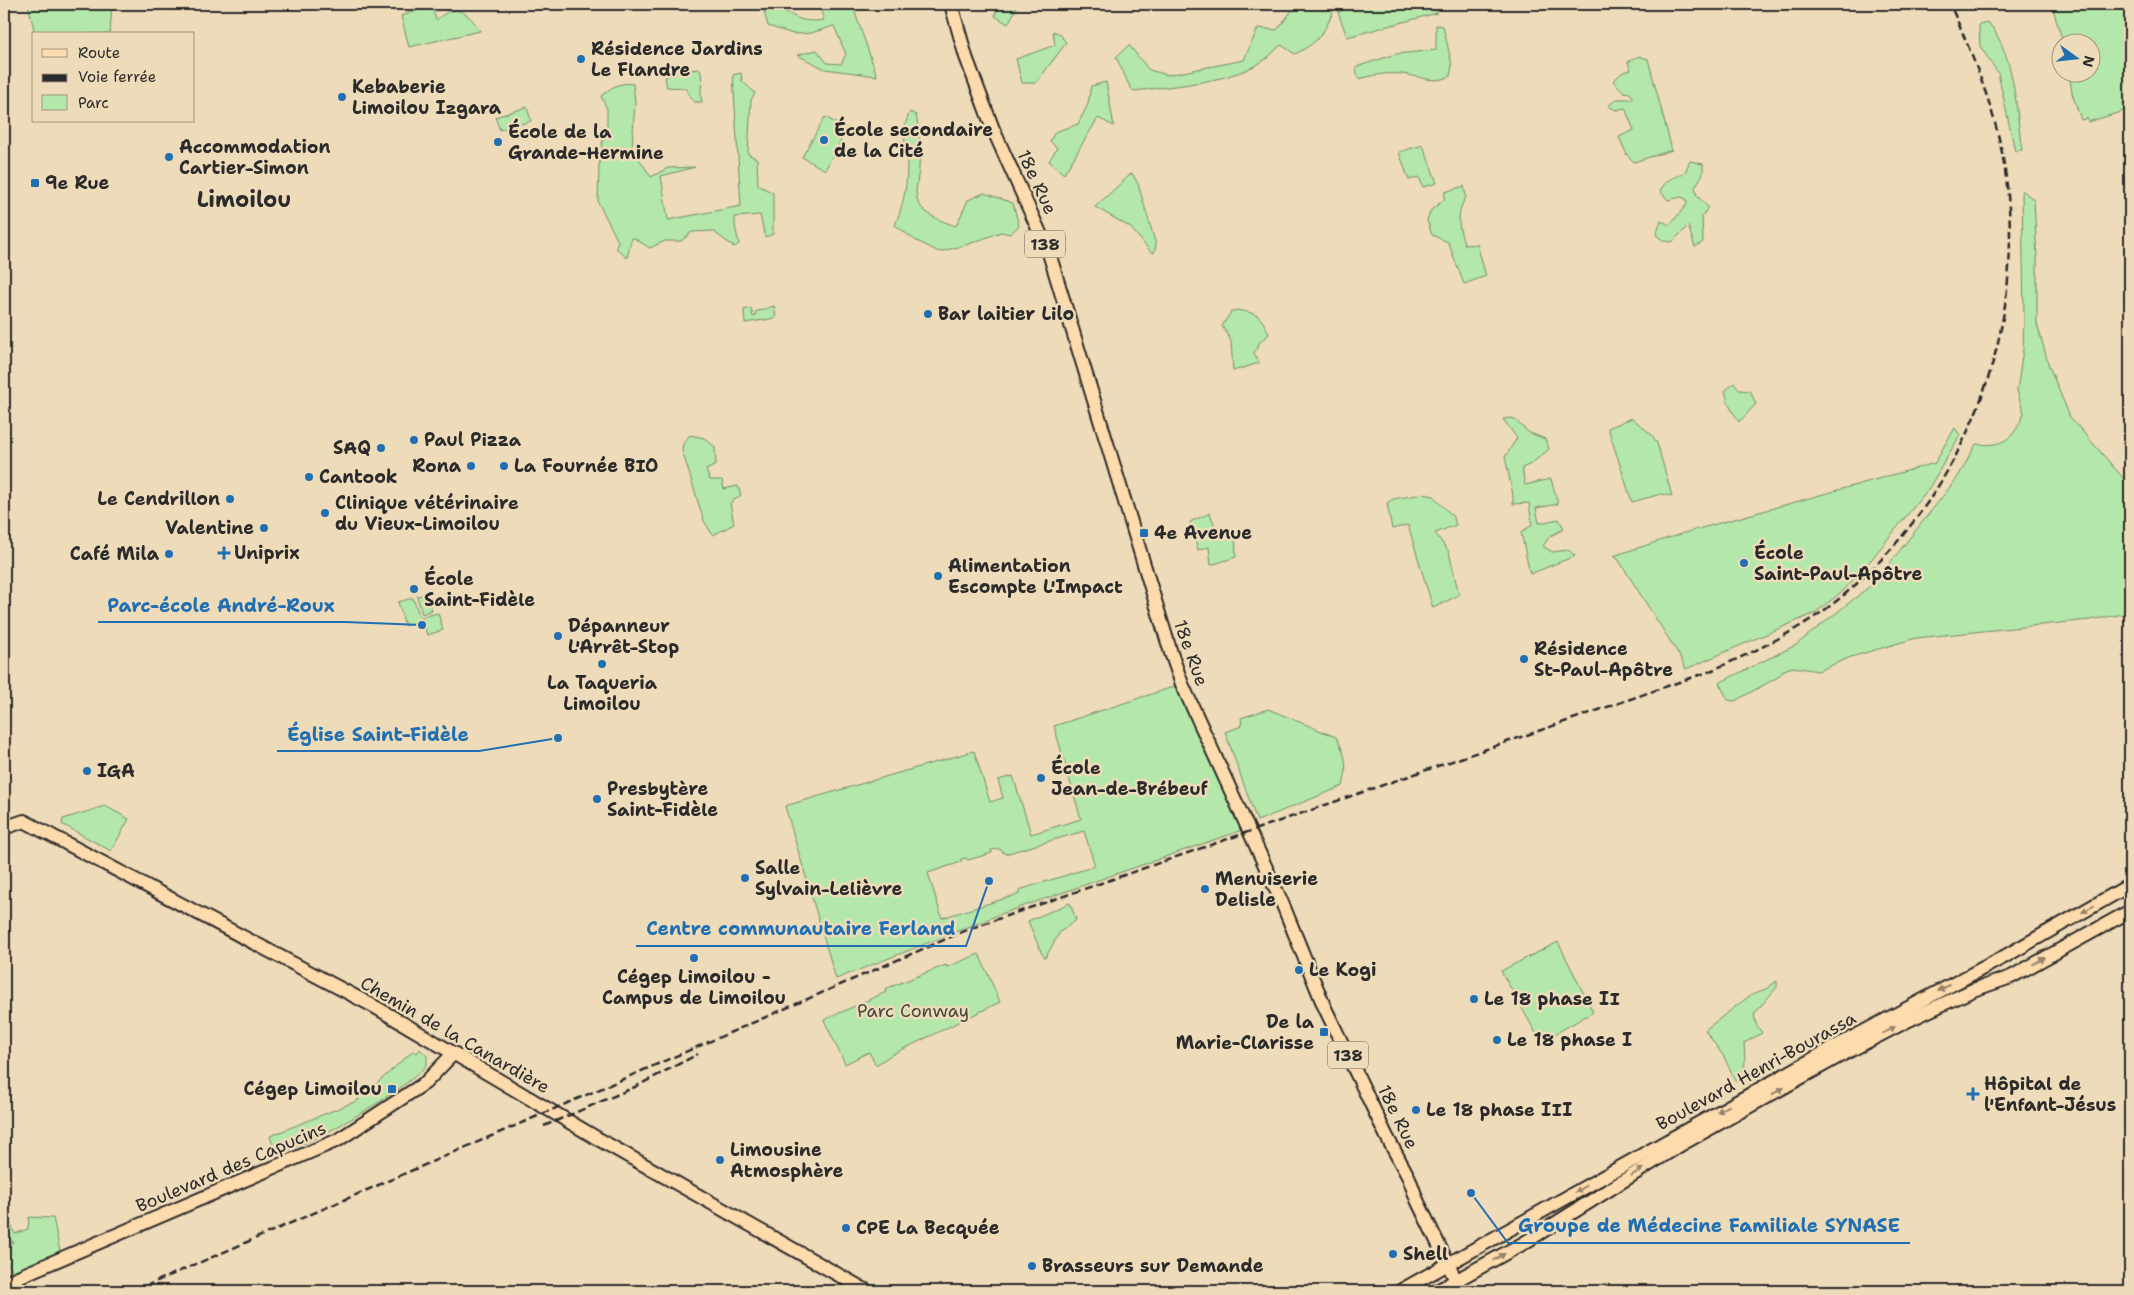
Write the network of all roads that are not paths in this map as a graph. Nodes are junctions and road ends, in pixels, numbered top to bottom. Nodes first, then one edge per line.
1 (951, 4) edge
2 (4, 828) edge
3 (2130, 886) edge
4 (2130, 911) edge
5 (454, 1053) junction
6 (1448, 1264) junction
7 (4, 1283) edge
8 (1458, 1286) edge
9 (867, 1290) edge
10 (1400, 1291) edge
11 (1437, 1291) edge

1 - 6 main road, 18e Rue / 138
2 - 5 main road, Chemin de la Canardière
3 -> 6 main road, Boulevard Henri-Bourassa
8 -> 4 main road, Boulevard Henri-Bourassa
5 - 7 main road, Boulevard des Capucins
5 - 9 main road, Chemin de la Canardière
6 - 8 main road, 18e Rue / 138
6 - 10 main road, Boulevard Henri-Bourassa
8 - 11 main road, Boulevard Henri-Bourassa

